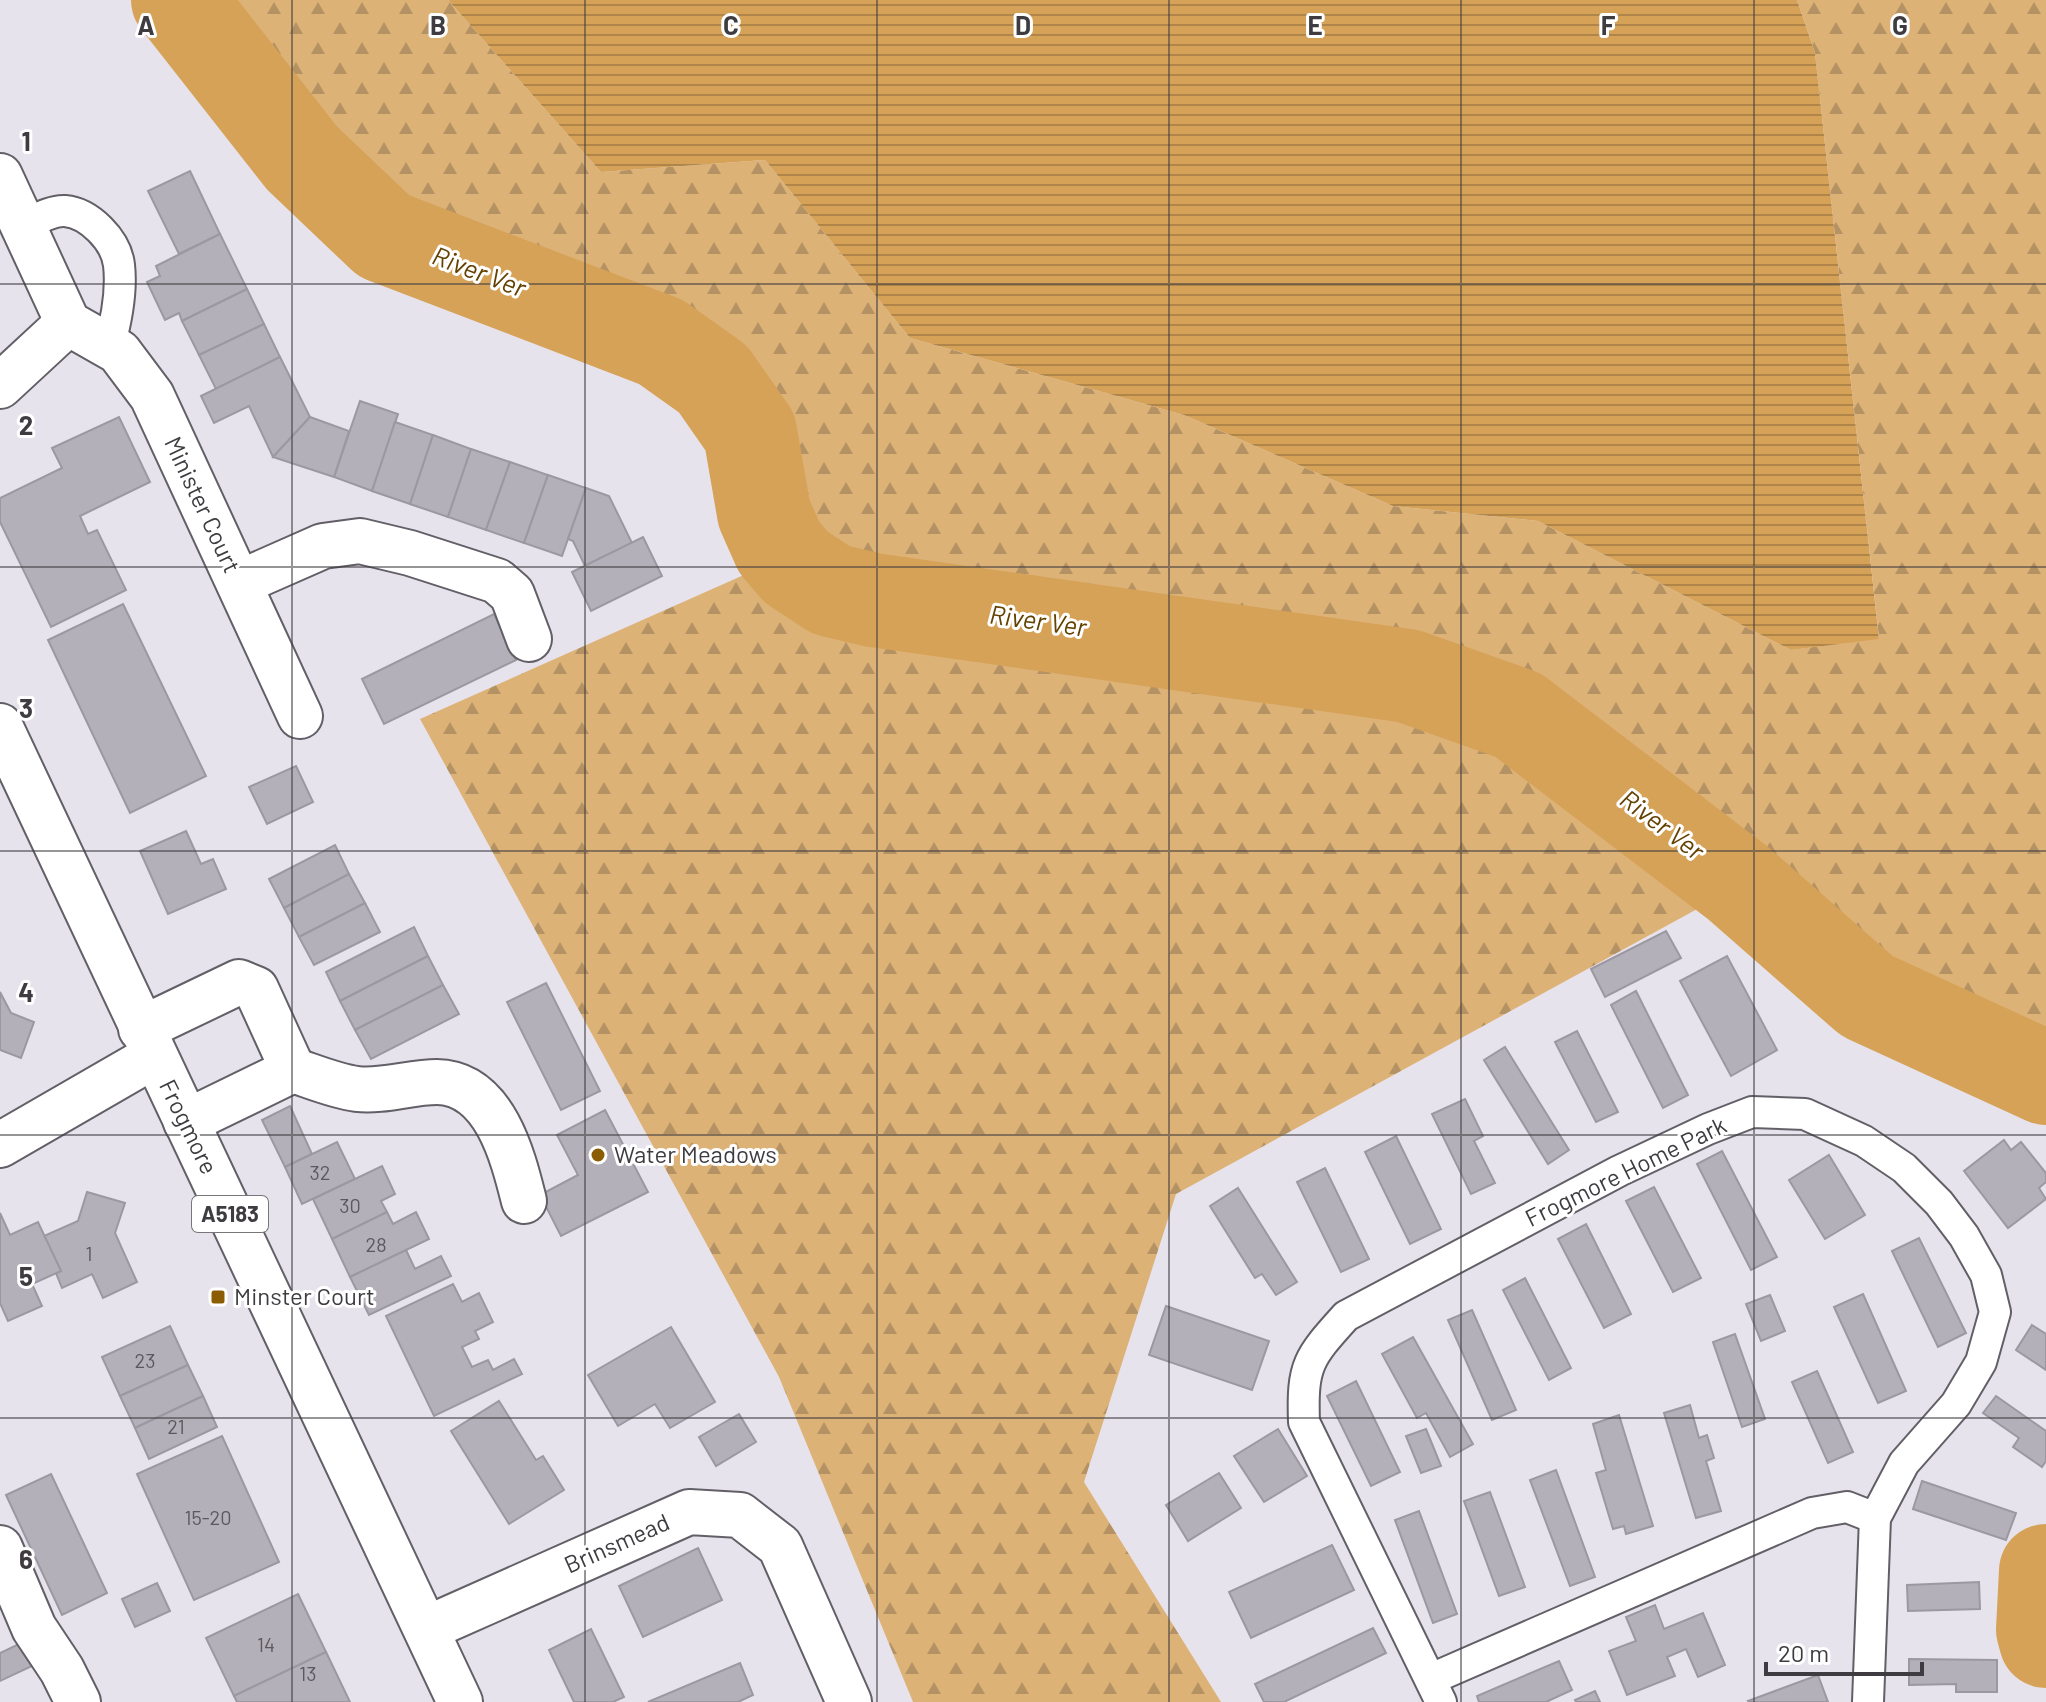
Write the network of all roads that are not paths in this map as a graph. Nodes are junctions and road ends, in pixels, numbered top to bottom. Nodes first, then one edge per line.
1 (0, 176) edge
2 (23, 225) junction
3 (68, 323) junction
4 (109, 347) junction
5 (0, 386) edge
6 (239, 583) junction
7 (529, 639) dead end
8 (300, 716) dead end
9 (0, 726) edge
10 (148, 1042) junction
11 (293, 1070) junction
12 (186, 1122) junction
13 (0, 1145) edge
14 (524, 1201) dead end
15 (1875, 1518) junction
16 (0, 1548) edge
17 (428, 1628) junction
18 (1436, 1690) edge
19 (78, 1702) edge
20 (460, 1702) edge
21 (849, 1702) edge
22 (1868, 1702) edge

1 - 2 street
2 - 3 street
2 - 4 lane
3 - 4 street, Minister Court
3 - 5 street
4 - 6 street, Minister Court
6 - 7 street
6 - 8 street, Minister Court
9 - 10 street, Frogmore / A5183
10 - 11 street
10 - 12 street, Frogmore / A5183
10 - 13 street
11 - 12 street
11 - 14 street
12 - 17 street, Frogmore / A5183
15 - 18 lane, Frogmore Home Park
15 - 18 lane, Frogmore Home Park
15 - 22 lane, Frogmore Home Park
16 - 19 street
17 - 20 street, Frogmore / A5183
17 - 21 street, Brinsmead

